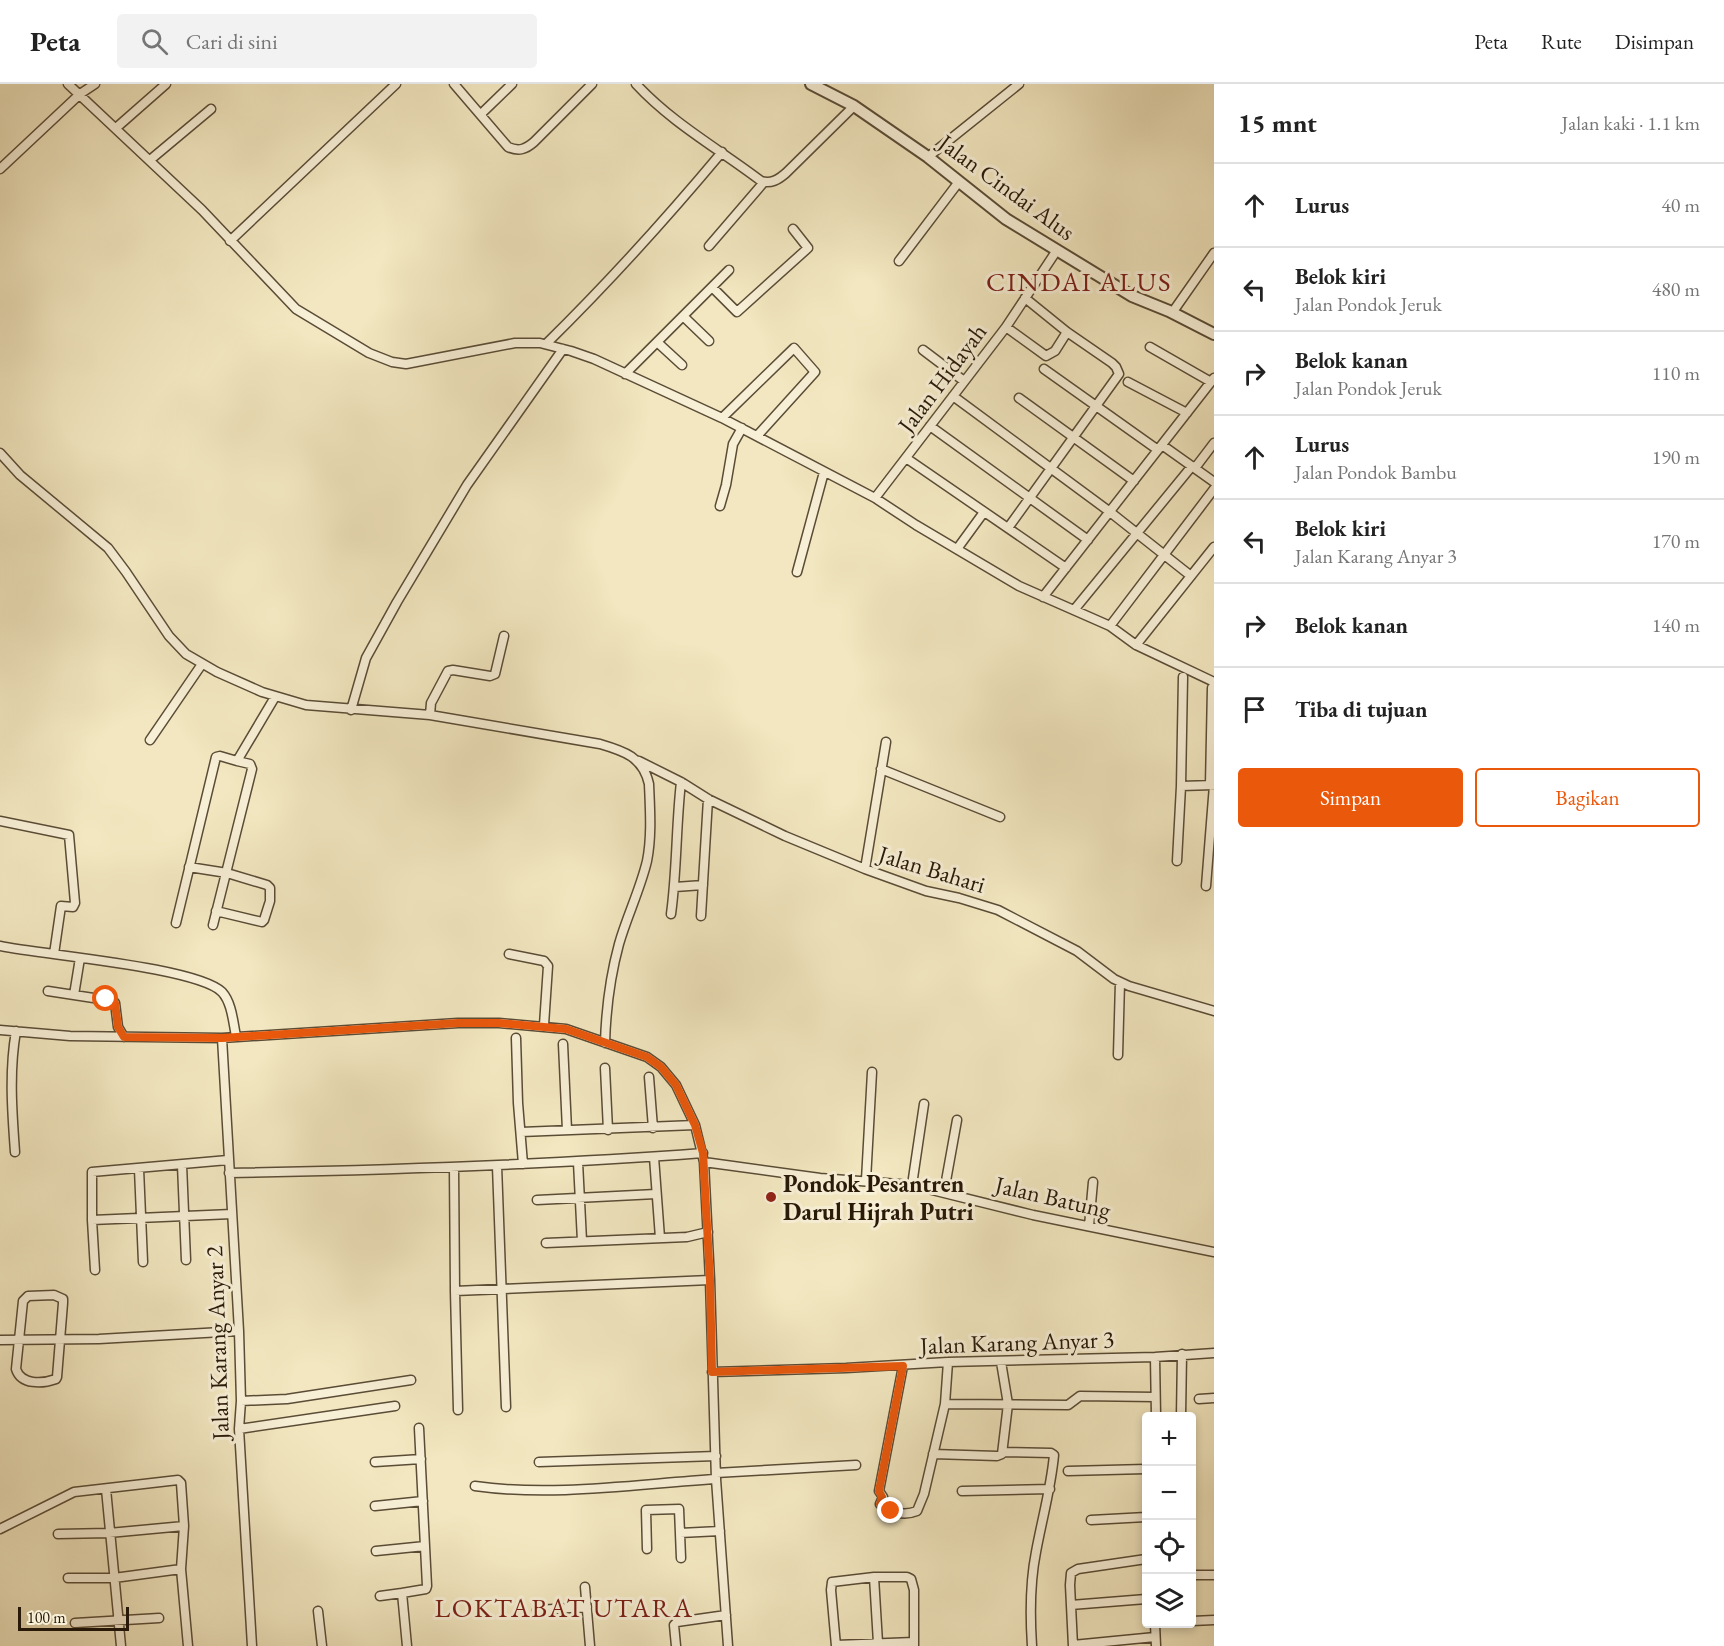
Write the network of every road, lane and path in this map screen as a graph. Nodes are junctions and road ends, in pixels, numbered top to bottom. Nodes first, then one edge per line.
1 (68, 84) edge
2 (95, 84) edge
3 (166, 84) edge
4 (396, 84) edge
5 (454, 84) edge
6 (512, 84) edge
7 (592, 84) edge
8 (636, 84) edge
9 (811, 84) edge
10 (1019, 84) edge
11 (80, 94) junction
12 (854, 106) junction
13 (211, 110) dead end
14 (481, 114) junction
15 (116, 128) junction
16 (722, 152) junction
17 (928, 157) junction
18 (150, 160) junction
19 (0, 169) edge
20 (764, 182) junction
21 (958, 183) junction
22 (793, 229) dead end
23 (230, 241) junction
24 (709, 246) dead end
25 (1057, 250) junction
26 (1214, 253) edge
27 (898, 261) dead end
28 (729, 270) dead end
29 (712, 287) junction
30 (1025, 298) junction
31 (1172, 313) junction
32 (683, 316) junction
33 (1006, 327) junction
34 (1067, 332) junction
35 (1214, 334) edge
36 (709, 341) dead end
37 (657, 342) junction
38 (546, 344) junction
39 (1150, 347) dead end
40 (563, 349) junction
41 (923, 351) dead end
42 (682, 365) dead end
43 (1044, 369) dead end
44 (625, 374) junction
45 (1213, 380) edge
46 (964, 381) junction
47 (1128, 382) dead end
48 (953, 396) junction
49 (1019, 398) dead end
50 (1096, 406) junction
51 (1187, 413) junction
52 (722, 418) junction
53 (930, 426) junction
54 (742, 428) junction
55 (757, 436) junction
56 (1073, 437) junction
57 (1214, 443) edge
58 (1160, 448) junction
59 (0, 453) edge
60 (906, 458) junction
61 (1050, 467) junction
62 (1193, 467) junction
63 (824, 472) junction
64 (1134, 481) junction
65 (1214, 482) edge
66 (1214, 489) edge
67 (875, 498) junction
68 (1028, 498) junction
69 (720, 506) dead end
70 (984, 512) junction
71 (1110, 512) junction
72 (1008, 528) junction
73 (1138, 534) junction
74 (1088, 540) junction
75 (1214, 547) edge
76 (957, 549) junction
77 (1164, 554) junction
78 (1066, 568) junction
79 (797, 572) dead end
80 (1191, 576) junction
81 (1043, 597) junction
82 (1074, 610) junction
83 (1110, 626) junction
84 (504, 636) dead end
85 (1136, 645) junction
86 (202, 664) junction
87 (1183, 677) dead end
88 (1213, 685) edge
89 (276, 697) junction
90 (351, 710) junction
91 (430, 715) junction
92 (150, 740) dead end
93 (886, 742) dead end
94 (639, 760) junction
95 (237, 761) junction
96 (881, 769) junction
97 (681, 782) junction
98 (1212, 785) edge
99 (1181, 786) junction
100 (708, 799) junction
101 (1000, 817) dead end
102 (0, 821) edge
103 (1177, 861) dead end
104 (189, 867) junction
105 (865, 869) junction
106 (227, 873) junction
107 (703, 885) junction
108 (1206, 886) dead end
109 (675, 887) junction
110 (216, 911) junction
111 (671, 914) dead end
112 (701, 916) dead end
113 (176, 923) dead end
114 (213, 925) dead end
115 (0, 946) edge
116 (54, 954) junction
117 (509, 954) dead end
118 (80, 958) junction
119 (1120, 981) junction
120 (48, 991) dead end
121 (74, 995) junction
122 (1214, 1011) edge
123 (544, 1026) junction
124 (0, 1030) edge
125 (16, 1031) junction
126 (236, 1036) junction
127 (124, 1037) junction
128 (222, 1038) junction
129 (516, 1038) dead end
130 (605, 1043) junction
131 (563, 1044) dead end
132 (1118, 1055) dead end
133 (605, 1068) dead end
134 (872, 1072) dead end
135 (649, 1077) dead end
136 (924, 1104) dead end
137 (957, 1120) dead end
138 (695, 1125) junction
139 (653, 1128) junction
140 (567, 1130) junction
141 (608, 1130) junction
142 (521, 1132) junction
143 (15, 1152) dead end
144 (654, 1157) junction
145 (704, 1157) junction
146 (228, 1160) junction
147 (578, 1162) junction
148 (523, 1164) junction
149 (182, 1165) junction
150 (498, 1166) junction
151 (454, 1168) junction
152 (139, 1169) junction
153 (229, 1173) junction
154 (866, 1180) junction
155 (1093, 1182) dead end
156 (912, 1185) junction
157 (944, 1192) junction
158 (656, 1194) junction
159 (580, 1199) junction
160 (537, 1200) dead end
161 (232, 1214) junction
162 (184, 1216) junction
163 (141, 1218) junction
164 (92, 1220) junction
165 (1089, 1226) junction
166 (708, 1232) junction
167 (660, 1238) junction
168 (582, 1241) junction
169 (546, 1243) dead end
170 (1214, 1252) edge
171 (186, 1260) dead end
172 (143, 1262) dead end
173 (95, 1270) dead end
174 (710, 1280) junction
175 (501, 1290) junction
176 (454, 1291) junction
177 (239, 1331) junction
178 (0, 1340) edge
179 (18, 1340) junction
180 (59, 1340) junction
181 (1214, 1353) edge
182 (1182, 1354) junction
183 (1155, 1357) junction
184 (948, 1362) junction
185 (1001, 1362) junction
186 (903, 1366) junction
187 (712, 1372) junction
188 (411, 1380) dead end
189 (1155, 1397) junction
190 (1214, 1398) edge
191 (1199, 1399) dead end
192 (241, 1401) junction
193 (945, 1404) junction
194 (1008, 1404) junction
195 (395, 1406) dead end
196 (506, 1407) dead end
197 (458, 1410) dead end
198 (1156, 1412) edge
199 (1181, 1412) edge
200 (419, 1428) dead end
201 (239, 1429) junction
202 (1004, 1452) junction
203 (933, 1454) junction
204 (716, 1456) junction
205 (421, 1459) junction
206 (375, 1462) dead end
207 (539, 1462) dead end
208 (856, 1465) dead end
209 (1142, 1469) edge
210 (1068, 1471) dead end
211 (716, 1476) junction
212 (475, 1486) dead end
213 (106, 1489) junction
214 (1050, 1490) junction
215 (962, 1491) dead end
216 (423, 1501) junction
217 (375, 1506) dead end
218 (1142, 1517) edge
219 (1091, 1520) dead end
220 (184, 1526) junction
221 (0, 1529) edge
222 (720, 1531) junction
223 (109, 1533) junction
224 (680, 1533) junction
225 (58, 1534) dead end
226 (425, 1546) junction
227 (647, 1550) dead end
228 (376, 1551) dead end
229 (681, 1558) dead end
230 (1142, 1560) edge
231 (181, 1569) junction
232 (1196, 1575) edge
233 (1214, 1575) edge
234 (874, 1577) junction
235 (68, 1578) dead end
236 (114, 1578) junction
237 (585, 1587) dead end
238 (402, 1593) junction
239 (380, 1596) dead end
240 (1142, 1599) edge
241 (1071, 1605) junction
242 (587, 1606) junction
243 (537, 1610) dead end
244 (318, 1611) dead end
245 (726, 1615) junction
246 (159, 1618) dead end
247 (118, 1620) junction
248 (1214, 1620) edge
249 (1196, 1621) edge
250 (75, 1623) dead end
251 (1156, 1641) edge
252 (878, 1643) junction
253 (914, 1644) edge
254 (121, 1646) edge
255 (188, 1646) edge
256 (252, 1646) edge
257 (322, 1646) edge
258 (407, 1646) edge
259 (590, 1646) edge
260 (676, 1646) edge
261 (728, 1646) edge
262 (836, 1646) edge
263 (1032, 1646) edge
264 (1073, 1646) edge

1 - 11 street
2 - 11 street
3 - 15 street
4 - 23 street
5 - 14 street
6 - 14 street
7 - 14 street
8 - 16 street
9 - 12 street, Jalan Cindai Alus
10 - 17 street
11 - 15 street
11 - 19 street
12 - 17 street, Jalan Cindai Alus
12 - 20 street
13 - 18 street
15 - 18 street
16 - 20 street
16 - 38 street
17 - 21 street, Jalan Cindai Alus
18 - 23 street
20 - 24 street
21 - 25 street, Jalan Cindai Alus
21 - 27 street
22 - 29 street
23 - 38 street
25 - 30 street, Jalan Hidayah
25 - 31 street, Jalan Cindai Alus
26 - 31 street
28 - 29 street
29 - 32 street
30 - 33 street, Jalan Hidayah
30 - 34 street
31 - 35 street, Jalan Cindai Alus
32 - 36 street
32 - 37 street
33 - 34 street
33 - 46 street, Jalan Hidayah
34 - 50 street
37 - 42 street
37 - 44 street
38 - 40 street
39 - 45 street
40 - 44 street
40 - 90 street
41 - 46 street
43 - 50 street
44 - 52 street
45 - 51 street
46 - 48 street, Jalan Hidayah
47 - 51 street
48 - 53 street, Jalan Hidayah
48 - 61 street
49 - 56 street
50 - 56 street
50 - 58 street
51 - 58 street
52 - 54 street
52 - 55 street
53 - 60 street, Jalan Hidayah
53 - 68 street
54 - 55 street
54 - 69 street
55 - 63 street
56 - 61 street
56 - 64 street
57 - 62 street
58 - 62 street
58 - 64 street
59 - 86 street, Jalan Bahari
60 - 67 street, Jalan Hidayah
60 - 70 street
61 - 68 street
61 - 71 street
62 - 65 street
62 - 73 street
63 - 67 street
63 - 79 street
64 - 71 street
66 - 77 street
67 - 76 street
68 - 72 street
68 - 74 street
70 - 72 street
70 - 76 street
71 - 73 street
71 - 74 street
72 - 78 street
73 - 77 street
73 - 82 street
74 - 78 street
75 - 80 street
76 - 81 street
77 - 80 street
77 - 83 street
78 - 81 street
80 - 85 street
81 - 82 street
82 - 83 street
83 - 85 street
84 - 91 street
85 - 88 street
86 - 89 street, Jalan Bahari
86 - 92 street
87 - 99 street
88 - 98 street
89 - 90 street, Jalan Bahari
89 - 95 street
90 - 91 street, Jalan Bahari
91 - 94 street, Jalan Bahari
93 - 96 street
94 - 97 street, Jalan Bahari
94 - 130 street
95 - 104 street
95 - 106 street
96 - 101 street
96 - 105 street
97 - 100 street, Jalan Bahari
97 - 109 street
98 - 99 street
98 - 108 street
99 - 103 street
100 - 105 street, Jalan Bahari
100 - 107 street
102 - 116 street
104 - 106 street
104 - 113 street
105 - 119 street, Jalan Bahari
106 - 110 street
106 - 110 street
107 - 109 street
107 - 112 street
109 - 111 street
110 - 114 street
115 - 116 street
116 - 118 street
117 - 123 street
118 - 121 street
118 - 126 street
119 - 122 street, Jalan Bahari
119 - 132 street
120 - 121 street
121 - 127 street
123 - 126 street
123 - 130 street
124 - 125 street
125 - 127 street
125 - 143 street
126 - 128 street
127 - 128 street
128 - 146 street, Jalan Karang Anyar 2
129 - 142 street
130 - 138 street
131 - 140 street
133 - 141 street
134 - 154 street
135 - 139 street
136 - 156 street
137 - 157 street
138 - 139 street
138 - 145 street
139 - 141 street
140 - 141 street
140 - 142 street
142 - 148 street
144 - 145 street, Jalan Batung
144 - 147 street, Jalan Batung
144 - 158 street
145 - 154 street, Jalan Batung
145 - 166 street
146 - 149 street
146 - 153 street, Jalan Karang Anyar 2
147 - 148 street, Jalan Batung
147 - 159 street
148 - 150 street, Jalan Batung
149 - 152 street
149 - 162 street
150 - 151 street, Jalan Batung
150 - 175 street
151 - 153 street, Jalan Batung
151 - 176 street
152 - 163 street
152 - 164 street
153 - 161 street, Jalan Karang Anyar 2
154 - 156 street, Jalan Batung
155 - 165 street
156 - 157 street, Jalan Batung
157 - 165 street, Jalan Batung
158 - 159 street
158 - 167 street
159 - 160 street
159 - 168 street
161 - 162 street
161 - 177 street, Jalan Karang Anyar 2
162 - 163 street
162 - 171 street
163 - 164 street
163 - 172 street
164 - 173 street
165 - 170 street, Jalan Batung
166 - 167 street
166 - 174 street
167 - 168 street
168 - 169 street
174 - 175 street
174 - 187 street
175 - 176 street
175 - 196 street
176 - 197 street
177 - 180 street
177 - 192 street, Jalan Karang Anyar 2
178 - 179 street
179 - 180 street
179 - 180 street
179 - 180 street
181 - 182 street, Jalan Karang Anyar 3
182 - 183 street, Jalan Karang Anyar 3
182 - 199 street
183 - 185 street, Jalan Karang Anyar 3
183 - 189 street
184 - 185 street, Jalan Karang Anyar 3
184 - 186 street, Jalan Karang Anyar 3
184 - 193 street
185 - 194 street
186 - 187 street, Jalan Karang Anyar 3
186 - 203 street
187 - 204 street
188 - 192 street
189 - 194 street
189 - 198 street
190 - 191 street
192 - 201 street, Jalan Karang Anyar 2
193 - 194 street
193 - 203 street
194 - 202 street
195 - 201 street
200 - 205 street
201 - 256 street, Jalan Karang Anyar 2
202 - 203 street
202 - 214 street
204 - 207 street
204 - 211 street
205 - 206 street
205 - 216 street
208 - 211 street
209 - 210 street
211 - 212 street
211 - 222 street
213 - 220 street
213 - 221 street
213 - 223 street
214 - 215 street
214 - 263 street
216 - 217 street
216 - 226 street
218 - 219 street
220 - 223 street
220 - 231 street
222 - 224 street
222 - 245 street
223 - 225 street
223 - 236 street
224 - 227 street
224 - 229 street
226 - 228 street
226 - 238 street
230 - 241 street
231 - 236 street
231 - 255 street
232 - 233 street
234 - 252 street
234 - 253 street
234 - 262 street
235 - 236 street
236 - 247 street
237 - 242 street
238 - 239 street
238 - 258 street
240 - 241 street
241 - 264 street
242 - 243 street
242 - 259 street
244 - 257 street
245 - 260 street
245 - 261 street
246 - 247 street
247 - 250 street
247 - 254 street
248 - 249 street
251 - 264 street
252 - 253 street
252 - 262 street

